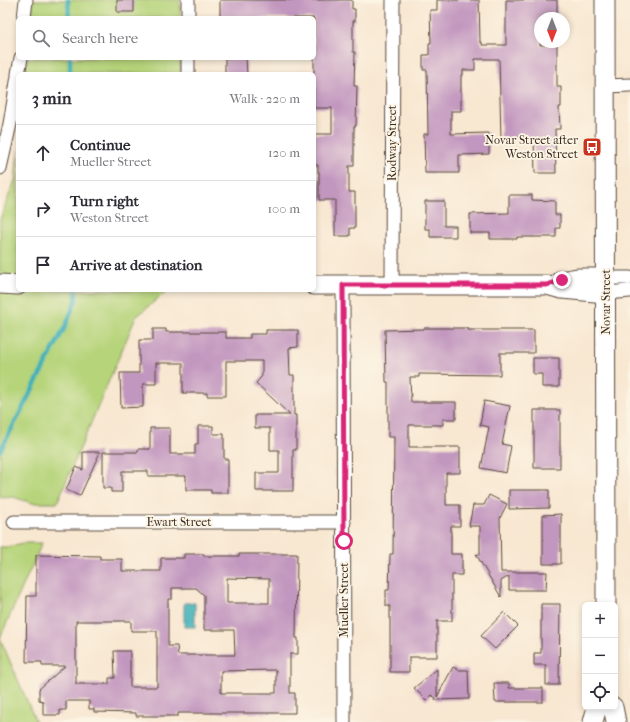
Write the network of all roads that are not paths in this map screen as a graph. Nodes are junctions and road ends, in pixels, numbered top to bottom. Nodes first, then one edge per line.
1 (26, 0) edge
2 (188, 0) edge
3 (393, 0) edge
4 (605, 0) edge
5 (24, 16) edge
6 (188, 16) edge
7 (21, 60) edge
8 (188, 60) edge
9 (19, 72) edge
10 (188, 72) edge
11 (630, 85) edge
12 (606, 86) junction
13 (16, 87) edge
14 (0, 168) edge
15 (630, 278) edge
16 (0, 284) edge
17 (16, 285) edge
18 (316, 285) edge
19 (343, 285) junction
20 (392, 285) junction
21 (606, 285) junction
22 (630, 291) edge
23 (14, 522) dead end
24 (344, 522) junction
25 (606, 602) edge
26 (596, 710) edge
27 (614, 710) edge
28 (344, 722) edge
29 (593, 722) edge
30 (616, 722) edge

1 - 5 street
2 - 6 street
3 - 20 street, Rodway Street
4 - 12 main road, Novar Street
7 - 9 street
8 - 10 street
11 - 12 street
12 - 21 main road, Novar Street
13 - 14 street
15 - 21 street
16 - 17 main road
18 - 19 main road
19 - 20 main road
19 - 24 street, Mueller Street
20 - 21 main road
21 - 22 street
21 - 25 main road, Novar Street
23 - 24 street, Ewart Street
24 - 28 street, Mueller Street
26 - 29 main road
27 - 30 main road

